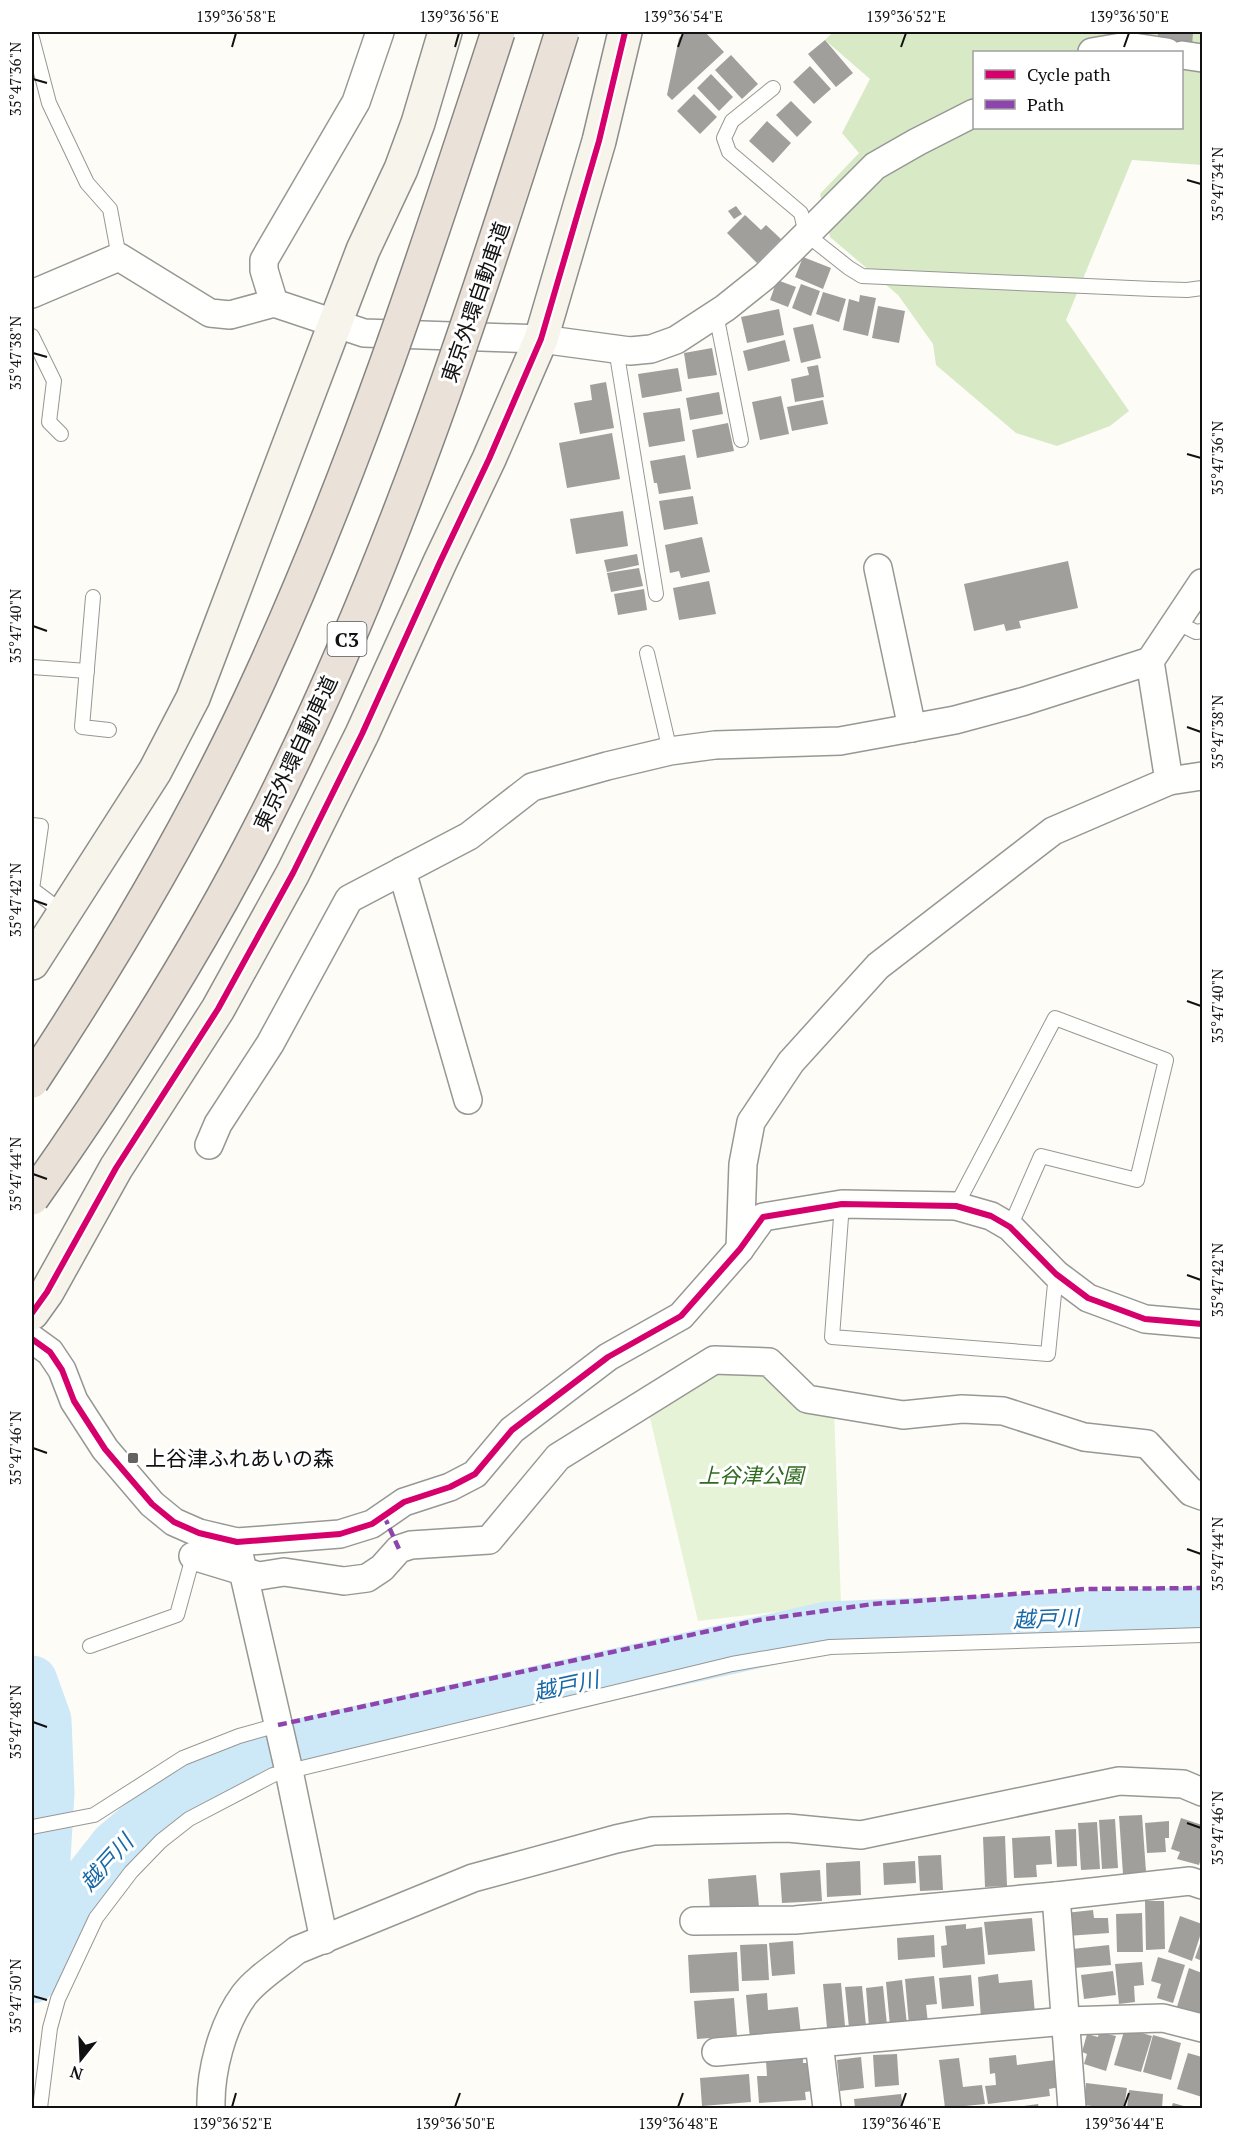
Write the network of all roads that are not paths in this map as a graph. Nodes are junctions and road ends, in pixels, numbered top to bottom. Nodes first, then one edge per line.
1 (380, 32) edge
2 (445, 32) edge
3 (498, 32) edge
4 (562, 32) edge
5 (626, 32) edge
6 (32, 38) edge
7 (1098, 51) edge
8 (1160, 51) edge
9 (1183, 55) edge
10 (1203, 58) edge
11 (773, 88) dead end
12 (973, 114) edge
13 (806, 234) junction
14 (119, 257) junction
15 (1203, 288) edge
16 (32, 294) edge
17 (274, 303) junction
18 (716, 314) junction
19 (335, 323) junction
20 (32, 336) edge
21 (541, 339) junction
22 (616, 349) junction
23 (61, 434) dead end
24 (741, 440) dead end
25 (878, 568) dead end
26 (1203, 583) edge
27 (656, 594) dead end
28 (93, 597) dead end
29 (1176, 622) junction
30 (1203, 631) edge
31 (647, 653) dead end
32 (1150, 662) junction
33 (32, 667) edge
34 (87, 671) junction
35 (912, 728) junction
36 (109, 730) dead end
37 (670, 751) junction
38 (1203, 776) edge
39 (1169, 781) junction
40 (32, 825) edge
41 (402, 871) junction
42 (65, 914) junction
43 (32, 963) edge
44 (32, 1081) edge
45 (468, 1100) dead end
46 (209, 1145) dead end
47 (32, 1198) edge
48 (842, 1204) junction
49 (956, 1206) junction
50 (1010, 1227) junction
51 (740, 1249) junction
52 (1056, 1274) junction
53 (32, 1313) edge
54 (1203, 1324) edge
55 (32, 1339) edge
56 (1203, 1496) edge
57 (237, 1542) junction
58 (196, 1545) junction
59 (243, 1572) junction
60 (1203, 1635) edge
61 (90, 1646) dead end
62 (278, 1728) junction
63 (288, 1767) junction
64 (1203, 1792) edge
65 (32, 1827) edge
66 (1203, 1885) edge
67 (1056, 1896) junction
68 (694, 1921) dead end
69 (324, 1940) junction
70 (1066, 2021) junction
71 (1203, 2028) edge
72 (819, 2043) junction
73 (716, 2052) dead end
74 (40, 2109) edge
75 (211, 2109) edge
76 (827, 2109) edge
77 (1072, 2109) edge

1 - 17 street
2 - 19 street
3 - 44 highway, bridge
4 - 47 highway, 東京外環自動車道 / C3, bridge
5 - 21 street
6 - 14 lane
7 - 8 street
9 - 10 street
11 - 13 lane
12 - 13 street
13 - 15 lane
13 - 18 street
14 - 16 street
14 - 17 street
17 - 19 street
18 - 22 street
18 - 24 lane
19 - 21 street
19 - 42 street
20 - 23 lane
21 - 22 street
21 - 53 street
22 - 27 lane
25 - 35 street
26 - 29 street
28 - 34 lane
29 - 30 lane
29 - 32 street
31 - 37 lane
32 - 35 street
32 - 39 street
33 - 34 lane
34 - 36 lane
35 - 37 street
37 - 41 street
38 - 39 street
39 - 51 street
40 - 42 lane
41 - 45 street
41 - 46 street
42 - 43 street
48 - 49 street
48 - 51 street
48 - 52 lane
49 - 50 street
49 - 50 lane
50 - 52 street
51 - 57 street
52 - 54 street
55 - 58 street
56 - 59 street
57 - 58 street
57 - 59 street
58 - 59 street
58 - 61 lane
59 - 62 street
60 - 63 lane
62 - 63 street
62 - 65 lane
63 - 69 street
63 - 74 lane
64 - 69 street
66 - 67 street
67 - 68 street
67 - 70 street
69 - 75 street
70 - 71 street
70 - 72 street
70 - 77 street
72 - 73 street
72 - 76 street

